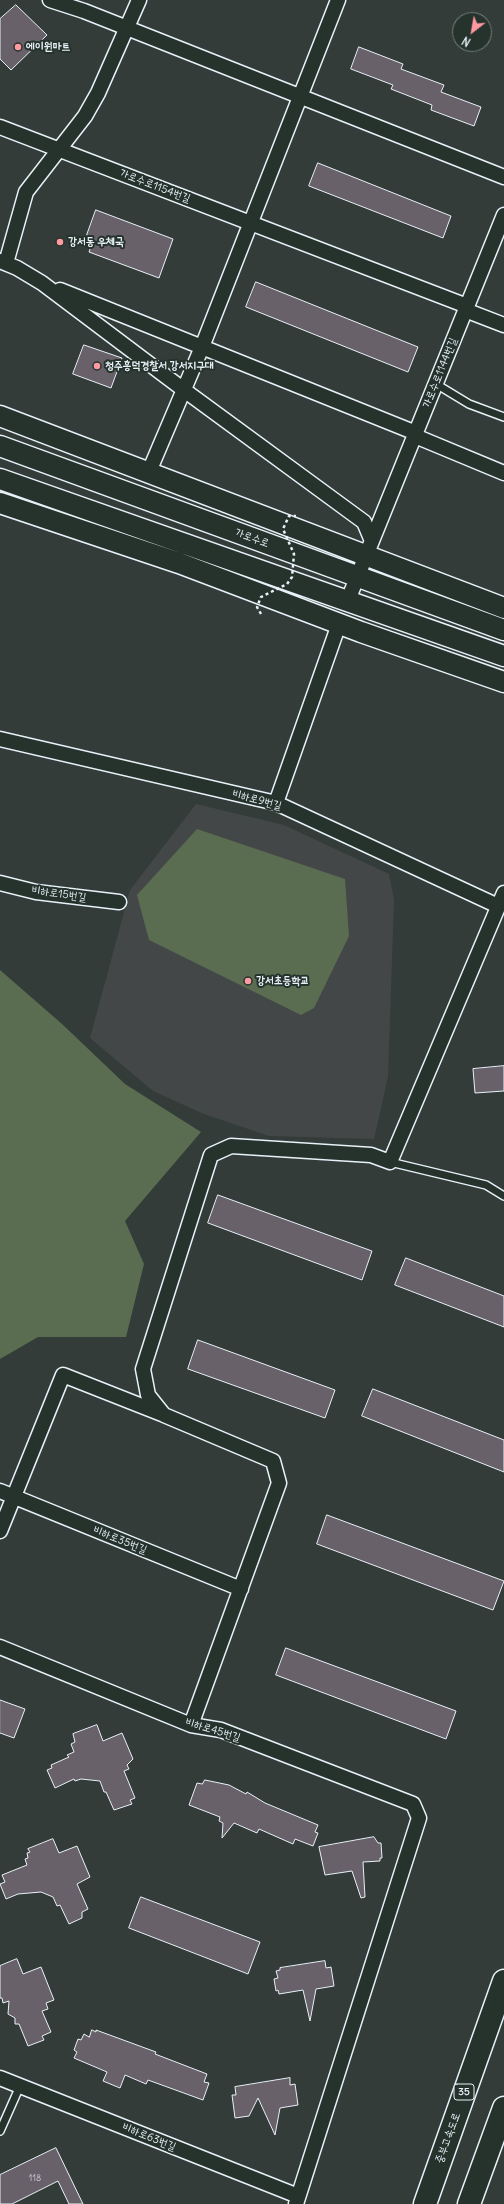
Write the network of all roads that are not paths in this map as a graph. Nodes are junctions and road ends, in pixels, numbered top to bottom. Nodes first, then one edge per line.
1 (50, 0) edge
2 (139, 0) edge
3 (338, 0) edge
4 (126, 28) junction
5 (300, 96) junction
6 (0, 127) edge
7 (60, 150) junction
8 (504, 177) edge
9 (504, 215) edge
10 (251, 223) junction
11 (3, 262) edge
12 (42, 283) junction
13 (466, 308) junction
14 (504, 326) edge
15 (202, 347) junction
16 (436, 384) junction
17 (184, 390) junction
18 (0, 416) edge
19 (504, 417) edge
20 (415, 435) junction
21 (0, 446) edge
22 (504, 473) edge
23 (148, 474) junction
24 (0, 479) edge
25 (0, 503) edge
26 (369, 548) junction
27 (358, 576) junction
28 (348, 600) junction
29 (504, 608) edge
30 (339, 624) junction
31 (504, 630) edge
32 (504, 656) edge
33 (504, 682) edge
34 (0, 739) edge
35 (276, 803) junction
36 (0, 883) edge
37 (504, 893) edge
38 (119, 902) dead end
39 (498, 906) junction
40 (390, 1162) junction
41 (504, 1196) edge
42 (164, 1415) junction
43 (0, 1491) edge
44 (14, 1496) junction
45 (0, 1531) edge
46 (241, 1589) junction
47 (0, 1647) edge
48 (191, 1725) junction
49 (504, 1981) edge
50 (0, 2078) edge
51 (20, 2086) junction
52 (504, 2108) edge
53 (0, 2132) edge
54 (297, 2200) edge
55 (425, 2204) edge
56 (469, 2204) edge

1 - 4 street
2 - 4 street
3 - 5 street
4 - 5 street
4 - 7 street
5 - 8 street
5 - 10 street
6 - 7 street, 가로수로1154번길
7 - 10 street, 가로수로1154번길
7 - 11 street
9 - 13 street, 가로수로1144번길
10 - 13 street, 가로수로1154번길
10 - 15 street
11 - 12 street
12 - 15 street
12 - 17 street
13 - 14 street
13 - 16 street, 가로수로1144번길
15 - 17 street
15 - 20 street
16 - 19 lane
16 - 20 street, 가로수로1144번길
17 - 23 street
17 - 26 street
18 - 23 main road
20 - 22 street
20 - 26 street, 가로수로1144번길
21 - 27 main road, 가로수로
23 - 26 main road
24 - 28 main road
25 - 30 main road
26 - 27 street, 가로수로1144번길
26 - 29 main road
27 - 28 street, 가로수로1144번길
27 - 31 main road, 가로수로
28 - 32 main road
30 - 33 main road
30 - 35 street
34 - 35 street, 비하로9번길
35 - 39 street, 비하로9번길
36 - 38 street, 비하로15번길
37 - 39 street
39 - 40 street
40 - 41 lane
40 - 42 street
42 - 44 street
42 - 46 street
43 - 44 street, 비하로35번길
44 - 45 street
44 - 46 street, 비하로35번길
46 - 48 street
47 - 48 street, 비하로45번길
48 - 54 street, 비하로45번길
49 - 55 highway, 중부고속도로 / 35
50 - 51 street, 비하로63번길
51 - 53 lane
51 - 54 street, 비하로63번길
52 - 56 highway

